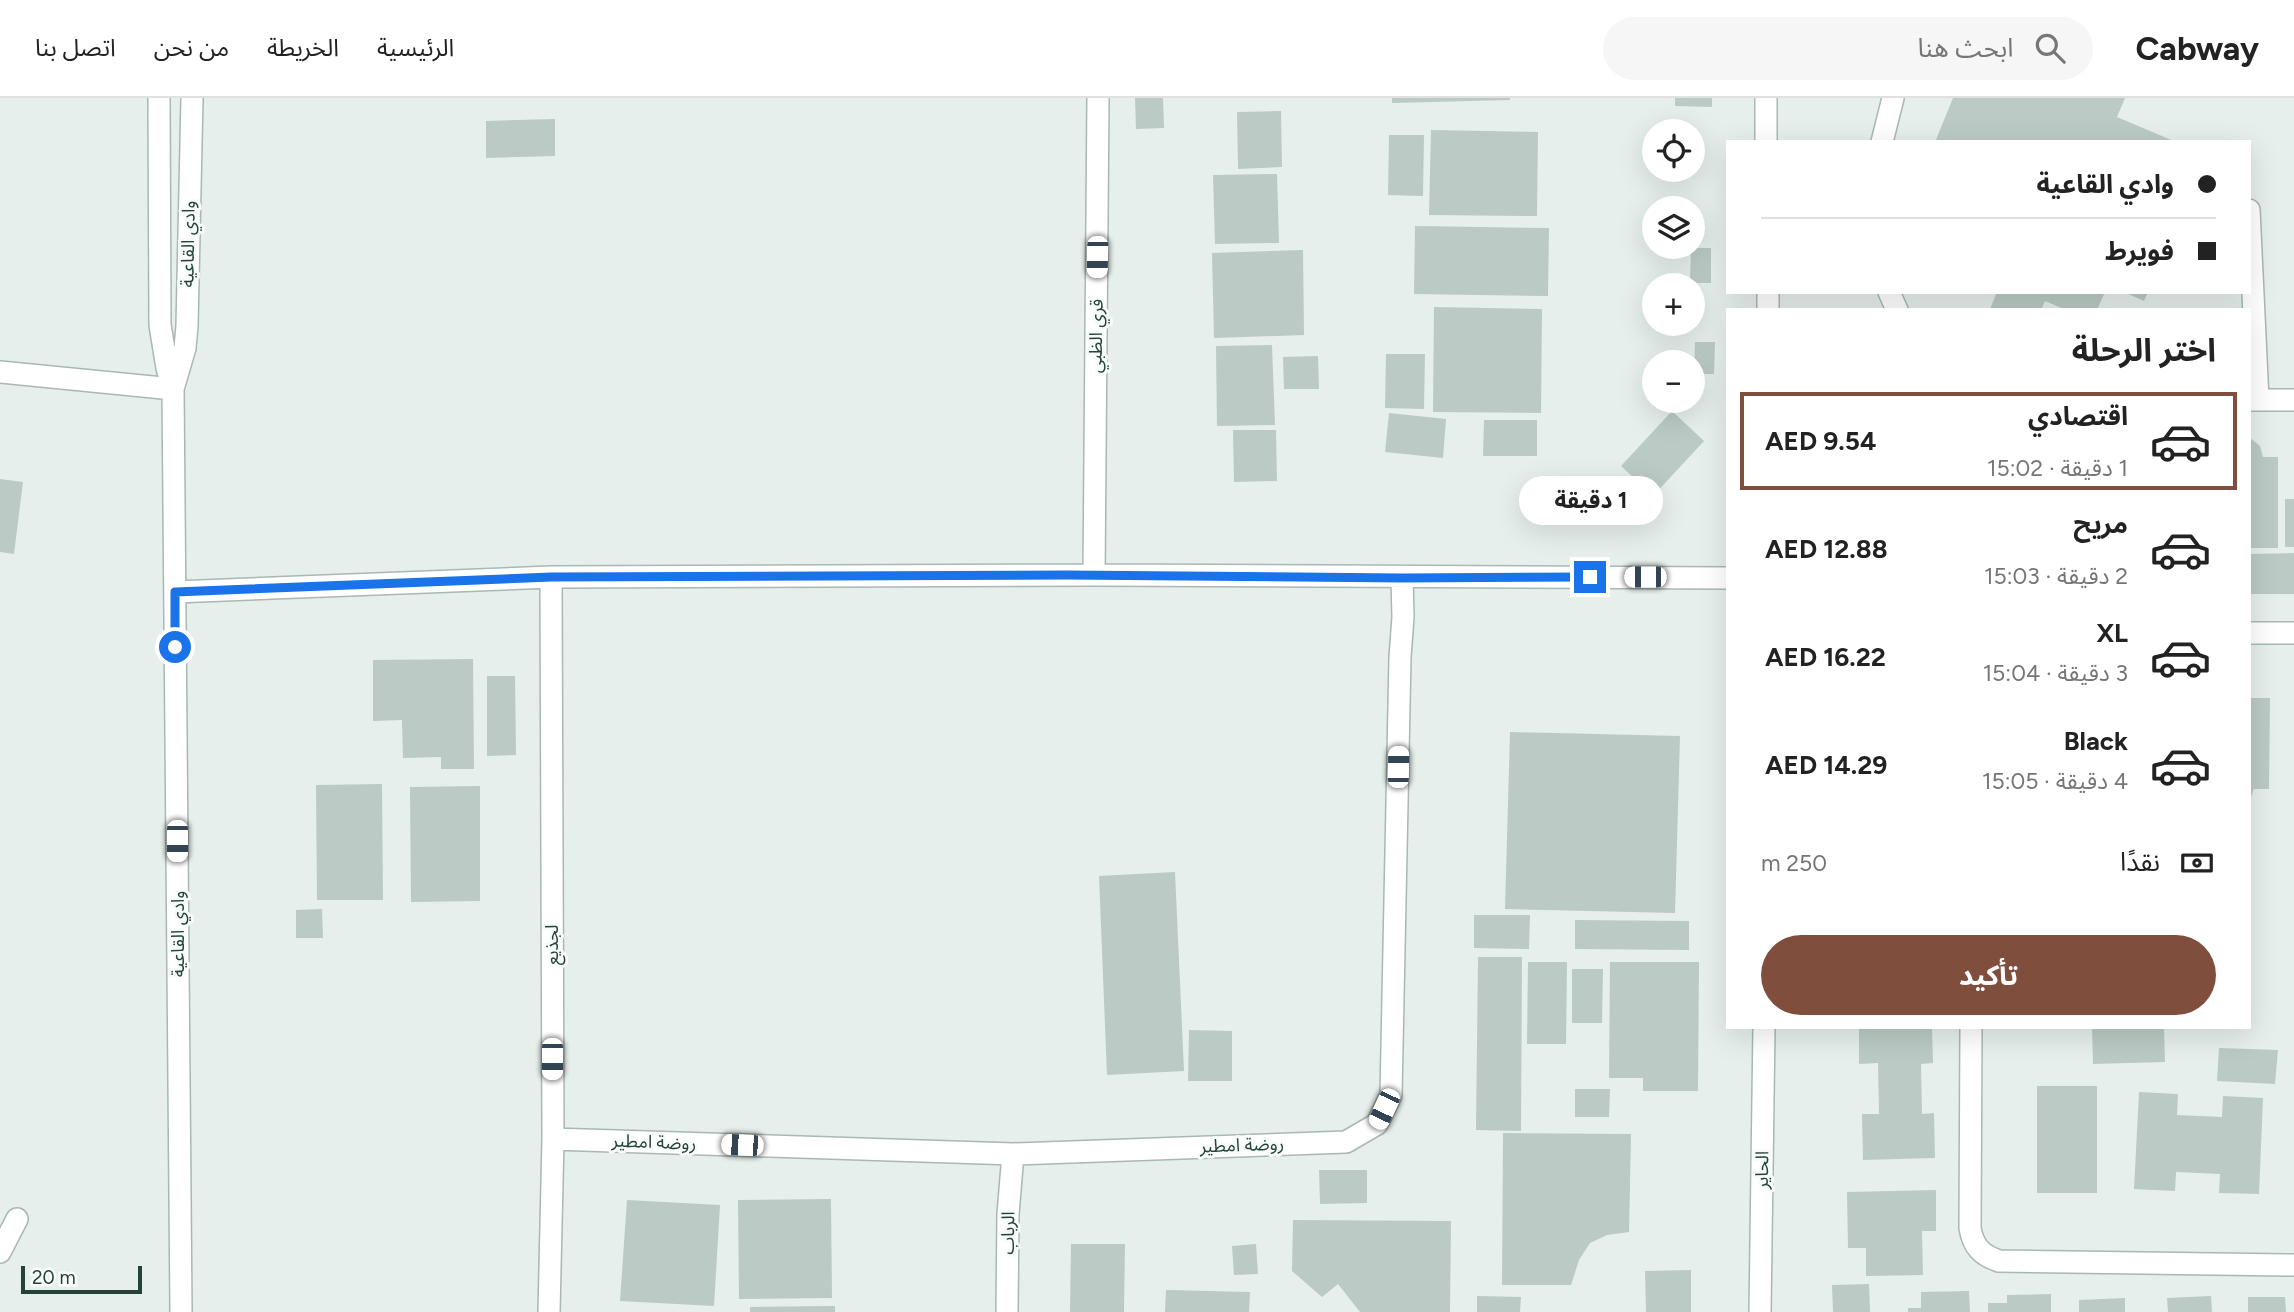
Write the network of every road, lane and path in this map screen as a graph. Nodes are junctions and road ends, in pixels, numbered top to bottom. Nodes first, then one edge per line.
1 (159, 98) edge
2 (192, 98) edge
3 (1098, 98) edge
4 (1766, 98) edge
5 (1893, 98) edge
6 (1766, 140) edge
7 (1882, 140) edge
8 (2251, 286) edge
9 (0, 372) edge
10 (173, 389) junction
11 (2254, 400) edge
12 (2294, 400) edge
13 (1094, 575) junction
14 (551, 577) junction
15 (1402, 578) junction
16 (1726, 578) edge
17 (175, 592) junction
18 (2251, 633) edge
19 (2294, 633) edge
20 (1764, 1029) edge
21 (1970, 1029) edge
22 (553, 1139) junction
23 (1013, 1154) junction
24 (17, 1220) dead end
25 (0, 1252) edge
26 (2294, 1265) edge
27 (181, 1312) edge
28 (549, 1312) edge
29 (1007, 1312) edge
30 (1760, 1312) edge

1 - 10 street, وادي القاعية
2 - 10 street, وادي القاعية
3 - 13 street, قري الظبي
4 - 6 street
5 - 7 street
8 - 11 street
9 - 10 street
10 - 17 street, وادي القاعية
11 - 12 street
13 - 14 street
13 - 15 street
14 - 17 street
14 - 22 street, لجذيع
15 - 16 street
15 - 23 street, روضة امطير
17 - 27 street, وادي القاعية
18 - 19 street
20 - 30 street, الحاير
21 - 26 street
22 - 23 street, روضة امطير
22 - 28 street, لجذيع
23 - 29 street, الرباب
24 - 25 street

